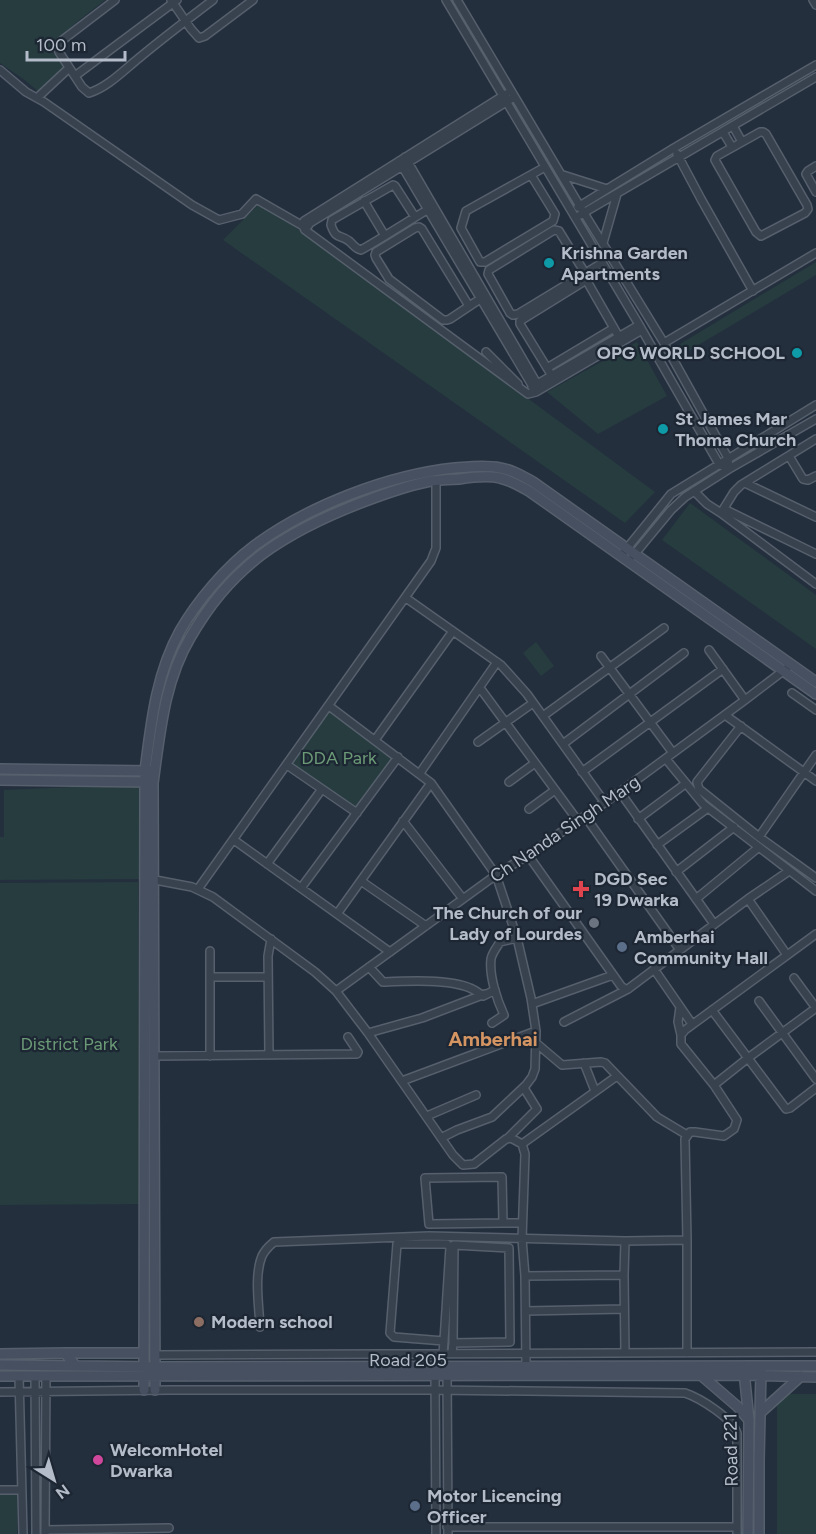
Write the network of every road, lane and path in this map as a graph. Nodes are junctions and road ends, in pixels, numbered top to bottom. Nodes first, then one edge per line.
1 (115, 0) edge
2 (213, 0) edge
3 (253, 0) edge
4 (447, 0) edge
5 (457, 0) edge
6 (813, 0) edge
7 (174, 1) edge
8 (816, 5) edge
9 (185, 21) junction
10 (816, 65) edge
11 (69, 68) junction
12 (0, 70) edge
13 (75, 76) junction
14 (816, 77) edge
15 (514, 93) junction
16 (37, 98) junction
17 (506, 98) junction
18 (733, 126) junction
19 (723, 132) junction
20 (742, 142) junction
21 (732, 147) junction
22 (674, 148) junction
23 (680, 158) junction
24 (403, 161) junction
25 (816, 166) edge
26 (545, 167) junction
27 (531, 175) junction
28 (563, 175) junction
29 (608, 189) junction
30 (816, 192) edge
31 (617, 194) junction
32 (364, 201) junction
33 (580, 206) junction
34 (428, 210) junction
35 (571, 211) junction
36 (584, 213) junction
37 (415, 217) junction
38 (575, 218) junction
39 (304, 228) junction
40 (385, 236) junction
41 (603, 243) junction
42 (816, 253) edge
43 (602, 263) junction
44 (585, 273) junction
45 (753, 291) junction
46 (480, 298) junction
47 (469, 306) junction
48 (513, 315) junction
49 (501, 322) junction
50 (614, 328) junction
51 (641, 328) junction
52 (619, 337) junction
53 (664, 343) junction
54 (486, 352) dead end
55 (547, 368) junction
56 (552, 376) junction
57 (535, 388) junction
58 (816, 405) edge
59 (816, 419) edge
60 (816, 439) edge
61 (789, 456) junction
62 (728, 458) junction
63 (719, 464) junction
64 (729, 469) junction
65 (414, 475) junction
66 (816, 476) edge
67 (436, 481) junction
68 (745, 483) junction
69 (416, 485) junction
70 (694, 491) junction
71 (723, 511) junction
72 (816, 517) edge
73 (816, 554) edge
74 (628, 555) junction
75 (816, 584) edge
76 (406, 598) junction
77 (664, 628) dead end
78 (453, 631) junction
79 (709, 650) dead end
80 (684, 653) dead end
81 (601, 656) dead end
82 (497, 662) junction
83 (610, 667) junction
84 (787, 667) junction
85 (723, 669) junction
86 (816, 682) edge
87 (480, 688) junction
88 (792, 693) dead end
89 (816, 693) edge
90 (629, 694) junction
91 (745, 700) junction
92 (533, 703) junction
93 (329, 706) junction
94 (816, 710) edge
95 (725, 715) junction
96 (543, 716) junction
97 (650, 722) junction
98 (506, 723) junction
99 (741, 726) junction
100 (375, 740) junction
101 (478, 742) dead end
102 (563, 744) junction
103 (673, 753) junction
104 (816, 755) edge
105 (398, 757) junction
106 (666, 759) junction
107 (535, 763) junction
108 (287, 765) junction
109 (0, 769) edge
110 (582, 772) junction
111 (804, 772) junction
112 (420, 773) junction
113 (149, 777) junction
114 (0, 780) edge
115 (816, 781) edge
116 (509, 782) dead end
117 (431, 783) junction
118 (685, 784) junction
119 (322, 789) junction
120 (555, 790) junction
121 (620, 792) junction
122 (604, 803) junction
123 (708, 808) junction
124 (529, 809) dead end
125 (357, 813) junction
126 (582, 819) junction
127 (638, 819) junction
128 (404, 821) junction
129 (734, 827) junction
130 (759, 837) junction
131 (234, 840) junction
132 (657, 845) junction
133 (759, 847) junction
134 (528, 855) junction
135 (267, 864) junction
136 (789, 871) junction
137 (676, 872) junction
138 (496, 875) junction
139 (816, 878) edge
140 (149, 879) junction
141 (361, 881) junction
142 (301, 888) junction
143 (198, 889) junction
144 (816, 890) edge
145 (748, 898) junction
146 (464, 899) junction
147 (696, 899) junction
148 (337, 914) junction
149 (714, 924) junction
150 (426, 926) junction
151 (816, 934) edge
152 (517, 938) junction
153 (271, 939) junction
154 (680, 950) junction
155 (210, 951) dead end
156 (390, 952) junction
157 (787, 955) junction
158 (369, 967) junction
159 (654, 969) junction
160 (613, 975) junction
161 (210, 977) junction
162 (268, 977) junction
163 (794, 978) dead end
164 (628, 989) junction
165 (495, 990) junction
166 (336, 991) junction
167 (486, 994) junction
168 (759, 1001) dead end
169 (532, 1004) junction
170 (680, 1007) junction
171 (816, 1008) edge
172 (712, 1010) junction
173 (564, 1022) dead end
174 (492, 1023) dead end
175 (692, 1024) junction
176 (536, 1031) junction
177 (783, 1032) junction
178 (368, 1033) junction
179 (681, 1035) junction
180 (348, 1037) dead end
181 (536, 1043) junction
182 (269, 1055) junction
183 (155, 1056) junction
184 (210, 1056) junction
185 (748, 1058) junction
186 (584, 1063) junction
187 (617, 1076) junction
188 (816, 1079) edge
189 (402, 1081) junction
190 (714, 1085) junction
191 (524, 1088) junction
192 (816, 1088) edge
193 (595, 1091) junction
194 (476, 1095) dead end
195 (427, 1116) junction
196 (687, 1135) junction
197 (441, 1138) junction
198 (507, 1139) junction
199 (522, 1144) junction
200 (503, 1223) junction
201 (522, 1223) junction
202 (522, 1239) junction
203 (687, 1240) junction
204 (626, 1241) junction
205 (624, 1275) junction
206 (525, 1276) junction
207 (624, 1309) junction
208 (526, 1311) junction
209 (260, 1327) dead end
210 (444, 1341) junction
211 (453, 1343) junction
212 (526, 1352) junction
213 (816, 1352) edge
214 (65, 1353) junction
215 (144, 1353) junction
216 (443, 1353) junction
217 (453, 1353) junction
218 (625, 1353) junction
219 (687, 1353) junction
220 (743, 1353) junction
221 (0, 1354) edge
222 (156, 1355) junction
223 (0, 1365) edge
224 (75, 1365) junction
225 (447, 1366) junction
226 (526, 1366) junction
227 (816, 1366) edge
228 (744, 1370) junction
229 (144, 1371) junction
230 (435, 1371) junction
231 (761, 1371) junction
232 (156, 1372) junction
233 (0, 1376) edge
234 (19, 1376) junction
235 (35, 1376) junction
236 (46, 1376) junction
237 (447, 1376) junction
238 (702, 1376) junction
239 (801, 1376) junction
240 (816, 1377) edge
241 (144, 1390) junction
242 (155, 1390) junction
243 (436, 1390) junction
244 (447, 1390) junction
245 (0, 1392) edge
246 (35, 1392) junction
247 (46, 1392) junction
248 (20, 1393) junction
249 (760, 1413) junction
250 (749, 1420) junction
251 (0, 1490) edge
252 (21, 1490) junction
253 (169, 1528) dead end
254 (737, 1530) edge
255 (448, 1531) edge
256 (45, 1532) edge
257 (23, 1534) edge
258 (36, 1534) edge
259 (436, 1534) edge
260 (748, 1534) edge
261 (759, 1534) edge

1 - 11 street
2 - 9 street
3 - 9 street
4 - 17 street
5 - 15 street
6 - 8 street
7 - 9 street
7 - 13 street
9 - 13 street
10 - 22 street
11 - 13 street
11 - 16 street
12 - 16 street
14 - 18 street
15 - 17 street
15 - 28 street
16 - 39 street
17 - 24 street
17 - 26 street
18 - 19 street
18 - 20 street
19 - 21 street
19 - 23 street
20 - 21 street
20 - 21 street
22 - 23 street
22 - 29 street
23 - 31 street
23 - 45 street
24 - 34 street
24 - 39 street
24 - 49 street
25 - 30 street
26 - 27 street
26 - 35 street
27 - 27 street
28 - 29 street
28 - 33 street
29 - 33 street
31 - 36 street
31 - 41 street
32 - 37 street
32 - 40 street
32 - 40 street
33 - 35 street
33 - 36 street
34 - 37 street
34 - 46 street
35 - 38 street
36 - 38 street
36 - 41 street
37 - 40 street
38 - 43 street
39 - 57 street
41 - 53 street
42 - 45 street
43 - 44 street
43 - 51 street
44 - 48 street
44 - 48 street
45 - 53 street
46 - 47 street
46 - 57 street
47 - 47 street
48 - 49 street
49 - 57 street
50 - 52 street
50 - 55 street
50 - 55 street
51 - 52 street
51 - 57 street
51 - 63 street
52 - 56 street
53 - 62 street
54 - 57 street
55 - 56 street
56 - 57 street
58 - 62 street
59 - 64 street
60 - 61 street
61 - 66 street
61 - 68 street
62 - 63 street
62 - 64 street
63 - 64 street
63 - 74 street
64 - 70 street
65 - 69 street
65 - 74 street
65 - 113 street
67 - 69 street
67 - 74 street
67 - 76 street
68 - 71 street
68 - 72 street
69 - 113 street
70 - 71 street
70 - 74 street
71 - 73 street
71 - 75 street
74 - 84 street
76 - 78 street
76 - 93 street
77 - 83 street
78 - 82 street
78 - 100 street
79 - 85 street
80 - 90 street
81 - 83 street
82 - 87 street
82 - 92 street
83 - 90 street
83 - 96 street
84 - 86 street
84 - 89 street
84 - 91 street, Ch Nanda Singh Marg
85 - 91 street
85 - 97 street
87 - 98 street
87 - 112 street
88 - 94 street
90 - 97 street
90 - 102 street
91 - 95 street, Ch Nanda Singh Marg
92 - 96 street
92 - 98 street
93 - 100 street
93 - 108 street
95 - 99 street
95 - 103 street, Ch Nanda Singh Marg
96 - 102 street
97 - 103 street
97 - 110 street
98 - 101 street
98 - 107 street
99 - 111 street
99 - 130 street
100 - 105 street
102 - 110 street
103 - 106 street, Ch Nanda Singh Marg
104 - 111 street
105 - 112 street
105 - 125 street
106 - 118 street
106 - 121 street, Ch Nanda Singh Marg
107 - 116 street
107 - 120 street
108 - 119 street
108 - 131 street
109 - 113 street
110 - 122 street
111 - 115 street
111 - 130 street
112 - 117 street
113 - 114 street
113 - 140 street
117 - 128 street
117 - 138 street
118 - 123 street
118 - 127 street
119 - 125 street
119 - 135 street
120 - 124 street
120 - 126 street
121 - 122 street, Ch Nanda Singh Marg
121 - 127 street
122 - 126 street, Ch Nanda Singh Marg
123 - 129 street
123 - 132 street
125 - 142 street
126 - 134 street, Ch Nanda Singh Marg
126 - 154 street
127 - 132 street
128 - 141 street
128 - 146 street
129 - 133 street
129 - 137 street
130 - 139 street
131 - 135 street
131 - 143 street
132 - 137 street
133 - 136 street
133 - 147 street
134 - 138 street, Ch Nanda Singh Marg
134 - 160 street
135 - 142 street
136 - 144 street
136 - 145 street
137 - 147 street
138 - 146 street, Ch Nanda Singh Marg
138 - 152 street
140 - 143 street
140 - 183 street
140 - 215 street
141 - 148 street
141 - 150 street
142 - 148 street
143 - 153 street
145 - 149 street
145 - 157 street
146 - 150 street, Ch Nanda Singh Marg
147 - 149 street
148 - 156 street
149 - 154 street
150 - 156 street, Ch Nanda Singh Marg
151 - 157 street
152 - 165 street
152 - 169 street
153 - 162 street
153 - 166 street
154 - 159 street
155 - 161 street
156 - 158 street, Ch Nanda Singh Marg
157 - 172 street
158 - 166 street, Ch Nanda Singh Marg
158 - 167 street
159 - 164 street
159 - 170 street
160 - 164 street
160 - 169 street
161 - 162 street
161 - 184 street
162 - 182 street
163 - 171 street
164 - 173 street
165 - 167 street
165 - 174 street
166 - 178 street
167 - 178 street
168 - 177 street
169 - 176 street
170 - 175 street
170 - 179 street
171 - 177 street
172 - 175 street
172 - 185 street
175 - 179 street
176 - 181 street
176 - 189 street
177 - 185 street
177 - 188 street
178 - 189 street
179 - 190 street
180 - 182 street
181 - 186 street
181 - 191 street
182 - 184 street
183 - 184 street
183 - 222 street
185 - 190 street
185 - 192 street
186 - 187 street
186 - 193 street
187 - 193 street
187 - 196 street
189 - 195 street
190 - 196 street
191 - 197 street
191 - 198 street
193 - 199 street
194 - 195 street
195 - 197 street
196 - 203 street
197 - 198 street
198 - 199 street
199 - 201 street
200 - 200 street
200 - 201 street
201 - 202 street
202 - 204 street
202 - 206 street
202 - 209 street
203 - 204 street
203 - 219 street
204 - 205 street
205 - 206 street
205 - 207 street
206 - 208 street
207 - 208 street
207 - 218 street
208 - 212 street
210 - 210 street
210 - 216 street
211 - 211 street
211 - 217 street
212 - 217 street
212 - 218 street
212 - 226 street
213 - 220 street
214 - 215 street
214 - 221 street
214 - 224 street
215 - 229 street
216 - 217 street
216 - 222 street
218 - 219 street
219 - 220 street
220 - 228 street
222 - 232 street
223 - 224 street, Road 205
224 - 229 street, Road 205
225 - 226 street, Road 205
225 - 230 street, Road 205
225 - 237 street
226 - 228 street, Road 205
227 - 231 street, Road 205
228 - 231 street, Road 205
228 - 238 street, Road 205
228 - 250 street, Road 221
229 - 232 street, Road 205
229 - 236 street, Road 205
229 - 241 street
230 - 232 street, Road 205
230 - 237 street, Road 205
230 - 243 street
231 - 239 street, Road 205
231 - 249 street, Road 221
232 - 242 street
233 - 234 street, Road 205
234 - 235 street, Road 205
234 - 248 street
235 - 236 street, Road 205
235 - 246 street
236 - 247 street
237 - 238 street, Road 205
237 - 244 street
238 - 250 street
239 - 240 street, Road 205
239 - 249 street
241 - 242 street
241 - 247 street
242 - 243 street
243 - 244 street
243 - 259 street
244 - 254 street
244 - 255 street
245 - 248 street
246 - 247 street
246 - 248 street
246 - 258 street
247 - 256 street
248 - 252 street
249 - 261 street, Road 221
250 - 260 street, Road 221
251 - 252 street
252 - 257 street
253 - 256 street
254 - 255 street

